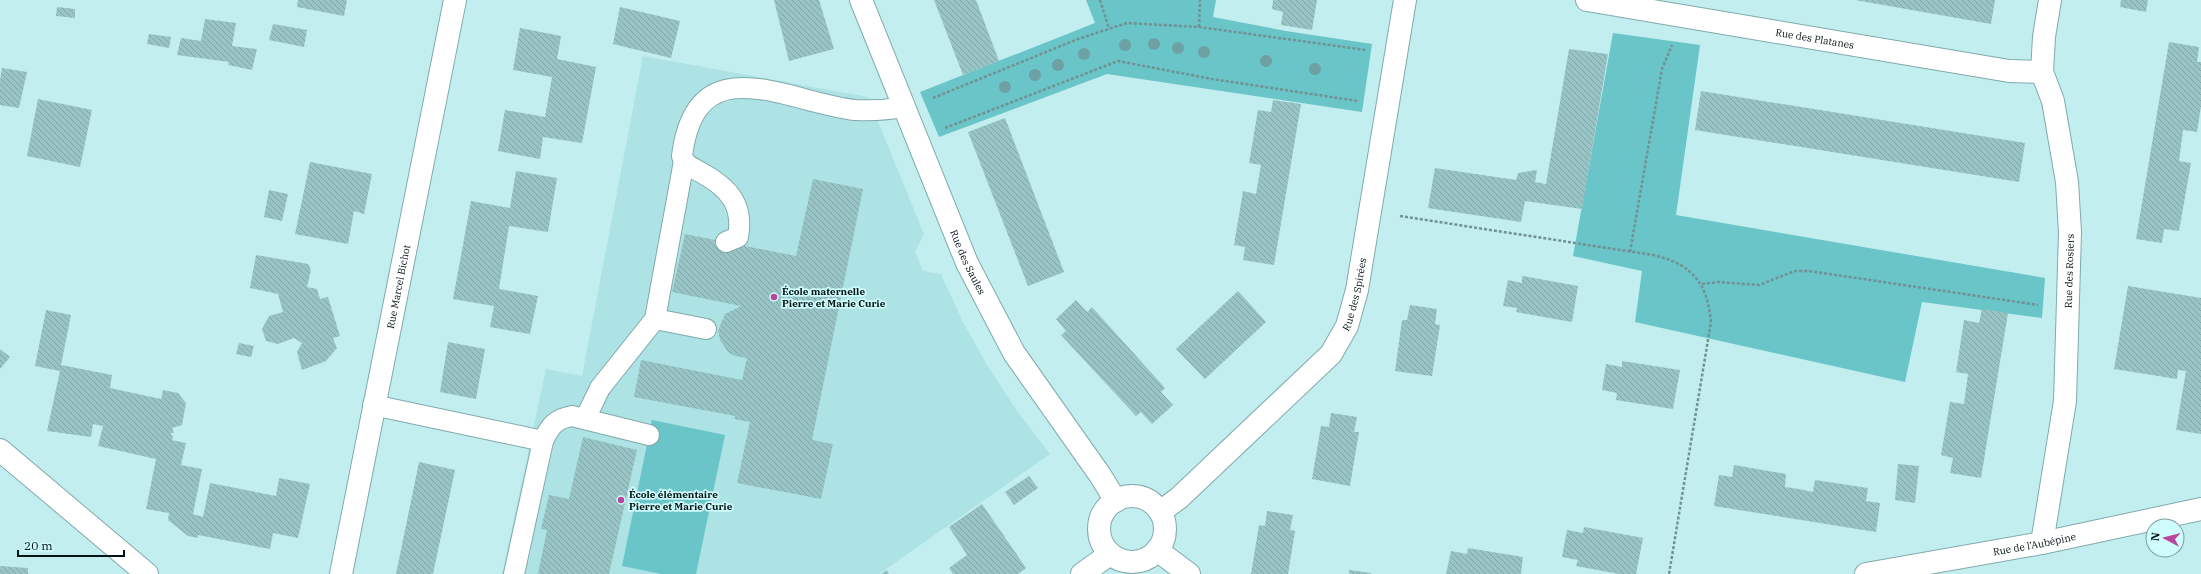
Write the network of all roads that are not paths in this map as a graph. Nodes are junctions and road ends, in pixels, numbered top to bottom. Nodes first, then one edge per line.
1 (455, 0) edge
2 (861, 0) edge
3 (1405, 0) edge
4 (1587, 0) edge
5 (2050, 0) edge
6 (2042, 72) junction
7 (904, 107) junction
8 (684, 161) junction
9 (726, 242) dead end
10 (654, 319) junction
11 (706, 329) dead end
12 (373, 405) junction
13 (585, 419) junction
14 (649, 435) dead end
15 (543, 441) junction
16 (0, 450) edge
17 (1116, 501) junction
18 (2201, 509) edge
19 (1160, 512) junction
20 (2042, 543) junction
21 (1157, 550) junction
22 (1110, 554) junction
23 (147, 574) edge
24 (341, 574) edge
25 (514, 574) edge
26 (1082, 574) edge
27 (1189, 574) edge
28 (1866, 574) edge

1 - 12 street, Rue Marcel Bichot
2 - 7 street, Rue des Saules
3 - 19 street, Rue des Spirées
4 - 6 street, Rue des Platanes
5 - 6 street, Rue des Rosiers
6 - 20 street, Rue des Rosiers
7 - 8 lane
7 - 17 street, Rue des Saules
8 - 9 lane
8 - 10 lane
10 - 11 lane
10 - 13 lane
12 - 15 lane
12 - 24 street, Rue Marcel Bichot
13 - 14 lane
13 - 15 lane
15 - 25 lane
16 - 23 street
17 - 19 street
17 - 22 street
18 - 20 street, Rue de l’Aubépine
19 - 21 street
20 - 28 street, Rue de l’Aubépine
21 - 22 street
21 - 27 street
22 - 26 street

